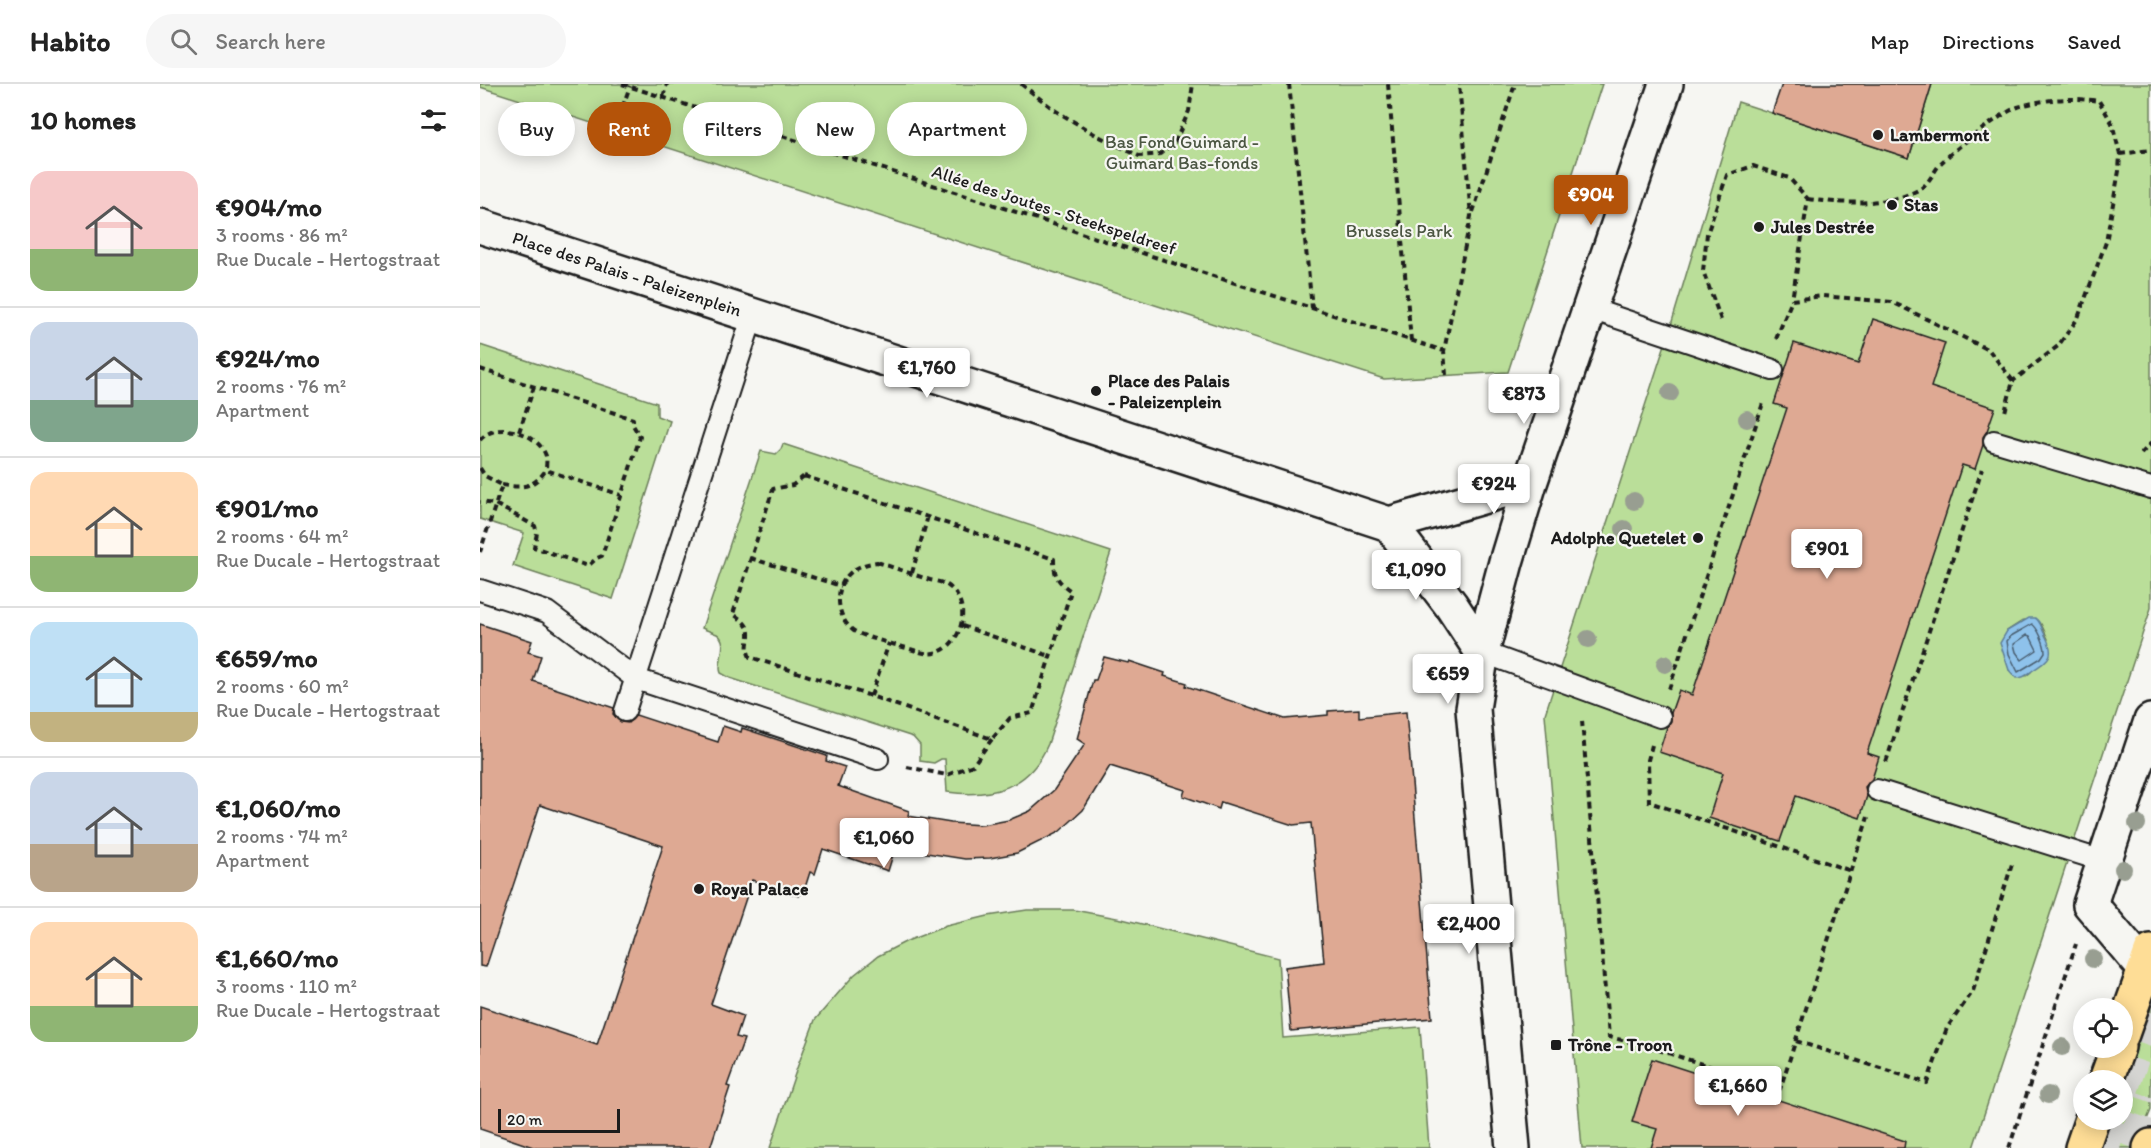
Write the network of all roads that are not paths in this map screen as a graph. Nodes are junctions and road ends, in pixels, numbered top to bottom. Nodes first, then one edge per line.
1 (1666, 84) edge
2 (480, 226) edge
3 (1591, 309) junction
4 (753, 315) junction
5 (1773, 370) road end
6 (1994, 441) dead end
7 (1530, 483) junction
8 (2151, 488) edge
9 (1389, 524) junction
10 (480, 590) edge
11 (1482, 652) junction
12 (636, 679) junction
13 (625, 711) dead end
14 (1660, 717) road end
15 (2151, 721) edge
16 (878, 759) dead end
17 (1877, 790) road end
18 (2103, 861) junction
19 (2148, 961) edge
20 (2133, 1003) edge
21 (2088, 1130) edge
22 (1513, 1148) edge
23 (2082, 1148) edge

1 - 3 main road
2 - 4 main road, Place des Palais - Paleizenplein
3 - 5 lane
3 - 7 main road
4 - 9 main road, Place des Palais - Paleizenplein
4 - 12 lane
6 - 8 lane
7 - 9 main road
7 - 11 main road
9 - 11 main road
10 - 12 lane
11 - 14 lane
11 - 22 main road
12 - 13 lane
12 - 16 lane
15 - 18 main road
17 - 18 lane
18 - 19 main road
19 - 20 main road
21 - 23 main road

